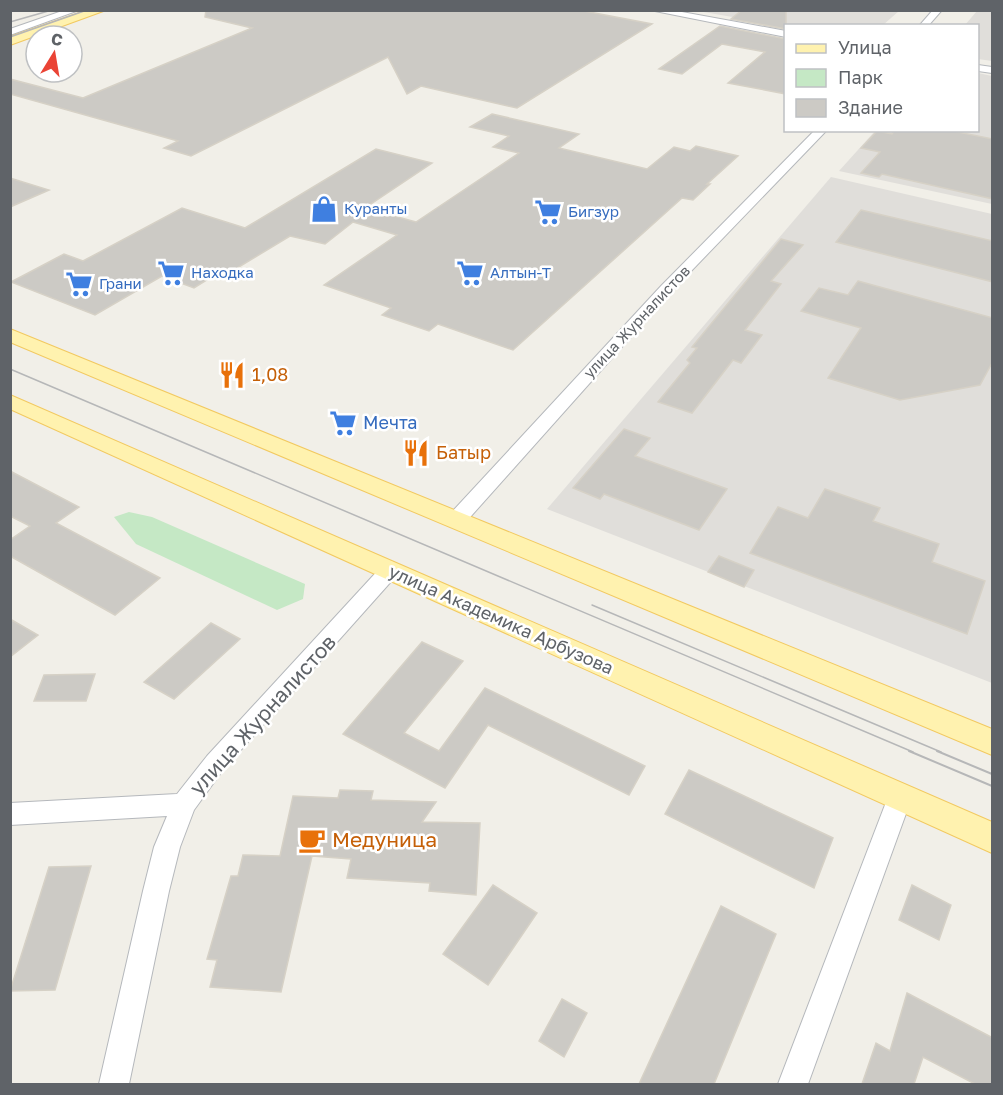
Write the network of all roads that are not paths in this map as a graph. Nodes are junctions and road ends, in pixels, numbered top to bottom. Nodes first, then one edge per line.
1 (75, 10) edge
2 (101, 10) edge
3 (654, 10) edge
4 (938, 10) edge
5 (924, 24) edge
6 (10, 32) edge
7 (784, 34) edge
8 (10, 41) edge
9 (820, 132) edge
10 (10, 335) edge
11 (10, 401) edge
12 (457, 519) junction
13 (390, 571) junction
14 (993, 742) edge
15 (900, 797) junction
16 (184, 804) junction
17 (10, 814) edge
18 (993, 838) edge
19 (114, 1084) edge
20 (793, 1084) edge

1 - 6 street
2 - 8 main road
3 - 7 street
4 - 5 street
9 - 12 street, улица Журналистов
10 - 12 main road
11 - 13 main road, улица Академика Арбузова
12 - 14 main road
13 - 15 main road, улица Академика Арбузова
13 - 16 street, улица Журналистов
15 - 18 main road, улица Академика Арбузова
15 - 20 street
16 - 17 street
16 - 19 street, улица Журналистов

